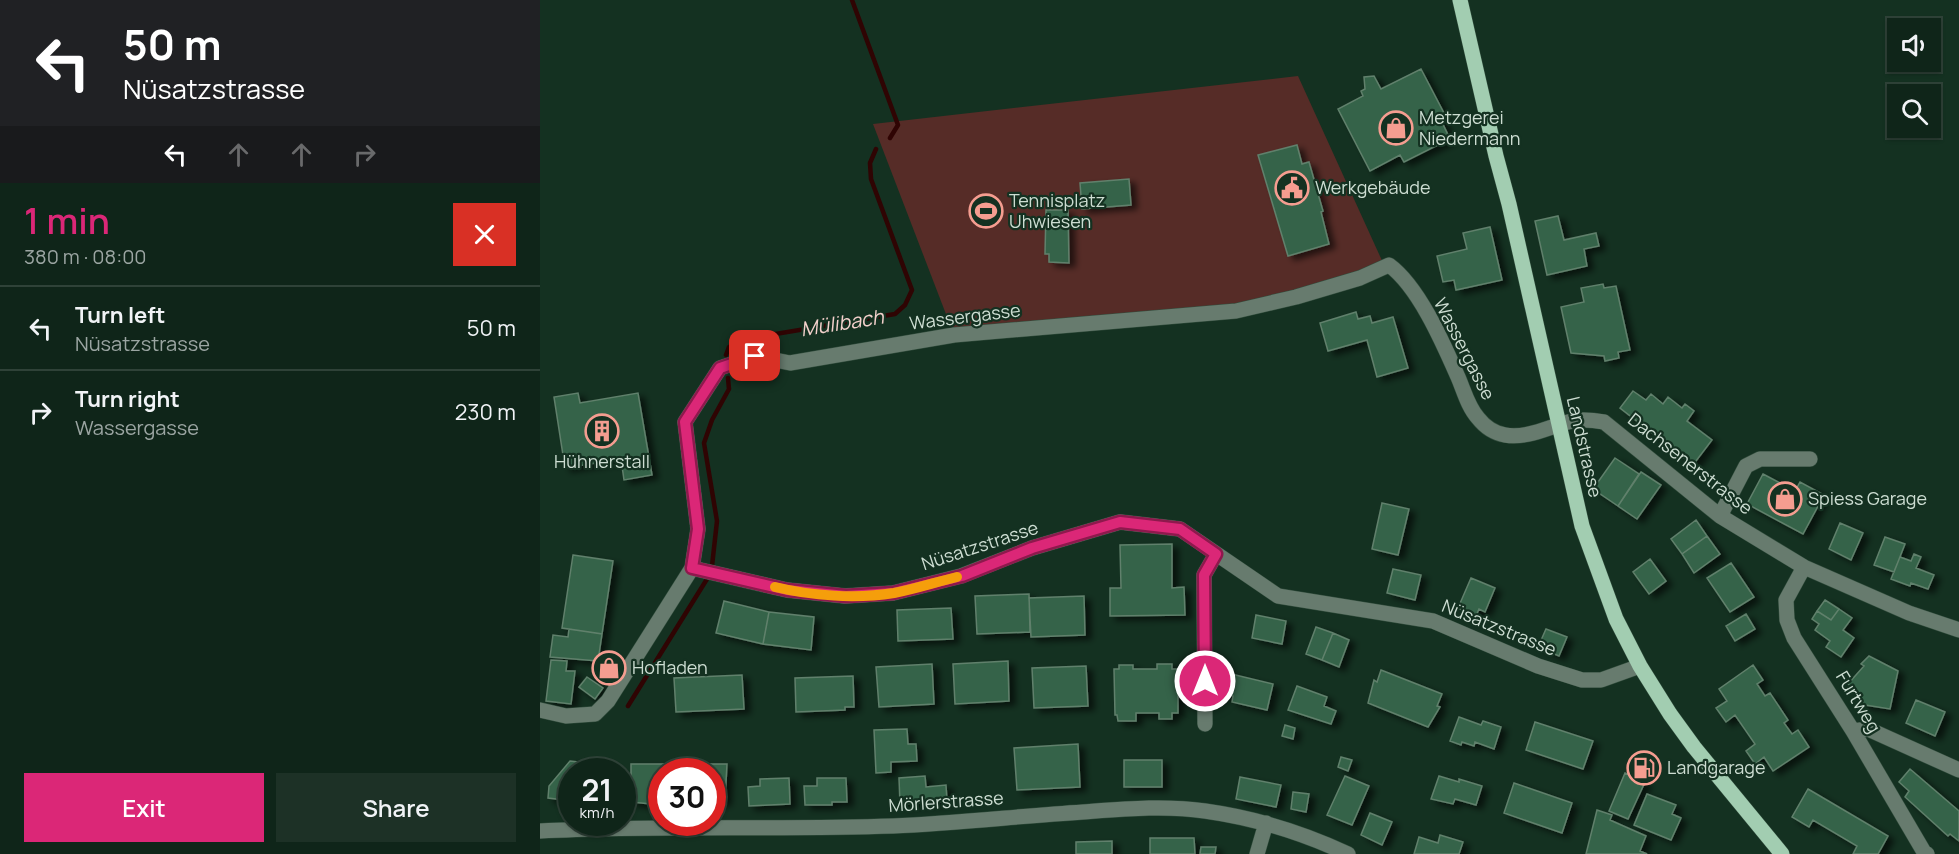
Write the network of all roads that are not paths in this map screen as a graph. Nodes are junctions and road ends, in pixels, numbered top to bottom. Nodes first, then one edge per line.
1 (1460, 0) edge
2 (1559, 426) junction
3 (1810, 459) dead end
4 (1720, 516) junction
5 (1216, 554) junction
6 (1804, 567) junction
7 (692, 568) junction
8 (1959, 630) edge
9 (1640, 666) junction
10 (540, 710) edge
11 (1205, 724) dead end
12 (1853, 731) junction
13 (1959, 770) edge
14 (1266, 824) junction
15 (540, 831) edge
16 (1257, 854) edge
17 (1348, 854) edge
18 (1782, 854) edge
19 (1927, 854) edge

1 - 2 main road, Landstrasse
2 - 4 street, Dachsenerstrasse
2 - 7 street, Wassergasse
2 - 9 main road, Landstrasse
3 - 4 street
4 - 6 street, Dachsenerstrasse
5 - 7 street, Nüsatzstrasse
5 - 9 street, Nüsatzstrasse
5 - 11 street
6 - 8 street, Dachsenerstrasse
6 - 12 street, Furtweg
7 - 10 street, Wassergasse
9 - 18 main road, Landstrasse
12 - 13 street
12 - 19 street, Furtweg
14 - 15 street, Mörlerstrasse
14 - 16 street
14 - 17 street, Mörlerstrasse

